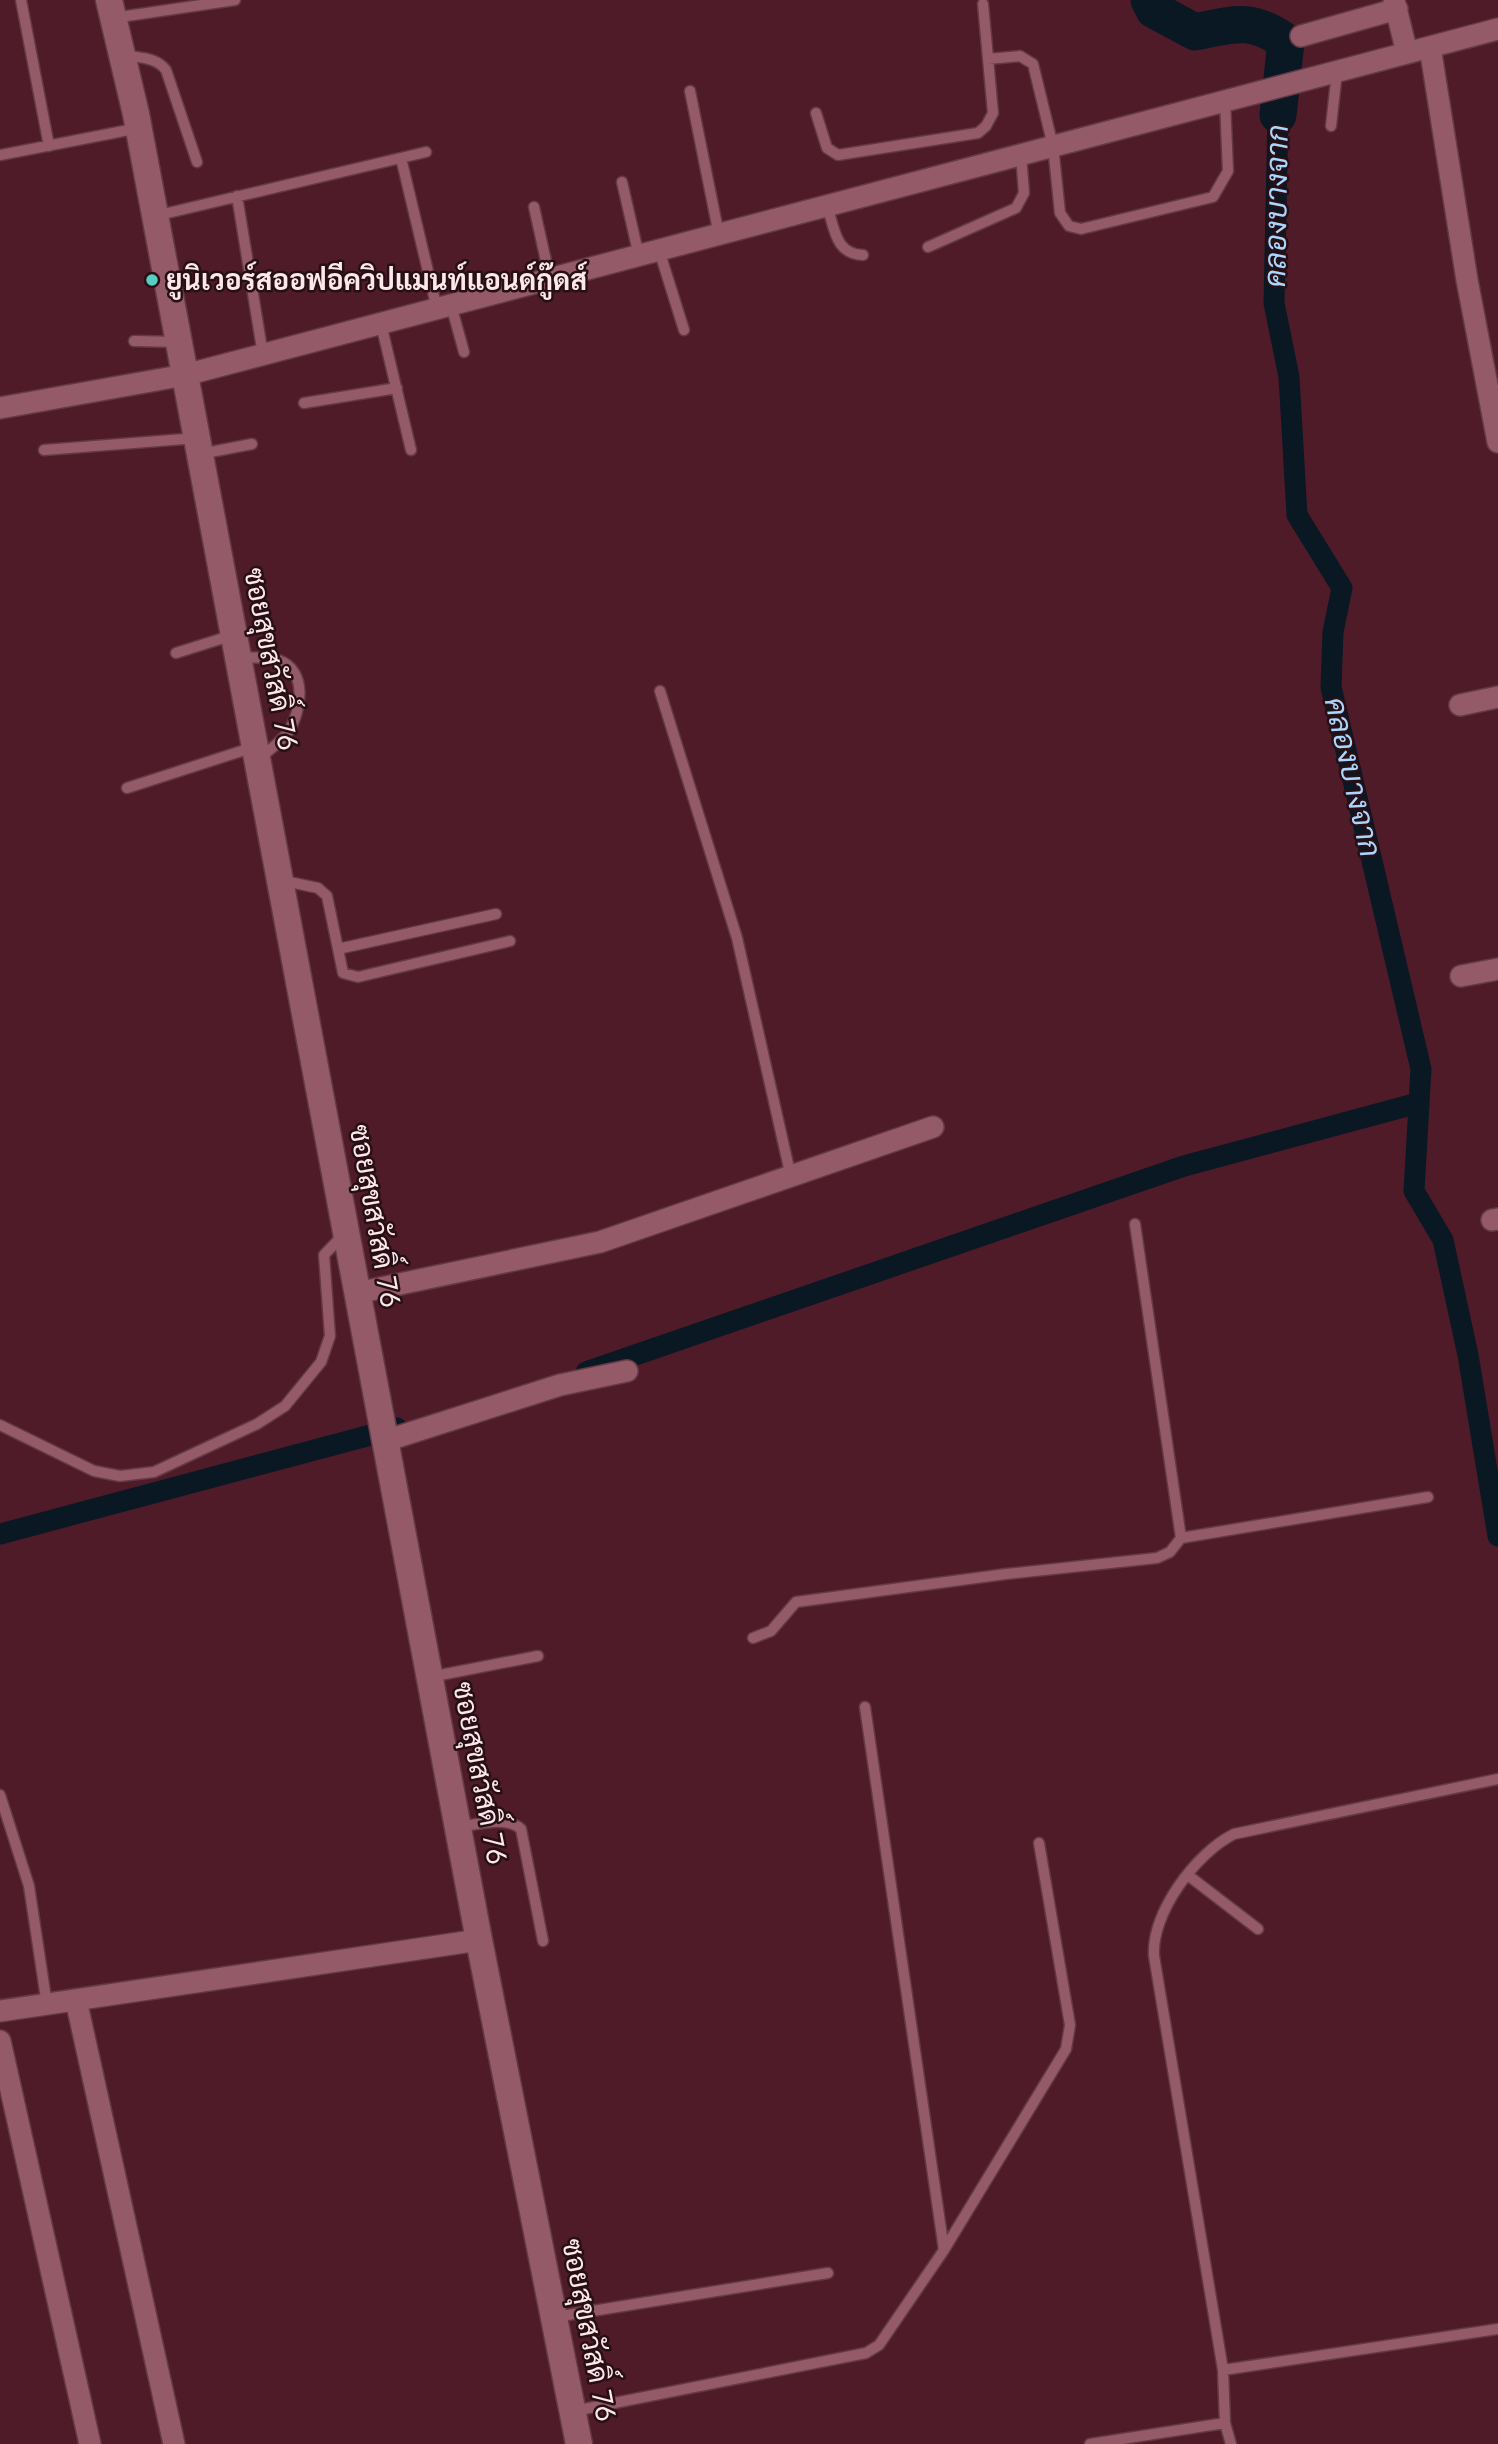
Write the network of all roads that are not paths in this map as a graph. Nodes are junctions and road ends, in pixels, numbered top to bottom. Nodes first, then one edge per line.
1 (20, 0) edge
2 (235, 0) edge
3 (983, 4) dead end
4 (1396, 5) edge
5 (111, 9) edge
6 (1498, 29) edge
7 (1301, 36) dead end
8 (1430, 47) junction
9 (1407, 53) junction
10 (122, 55) junction
11 (988, 59) junction
12 (1337, 72) junction
13 (690, 91) dead end
14 (1225, 102) junction
15 (816, 113) dead end
16 (1331, 126) dead end
17 (138, 128) junction
18 (49, 146) junction
19 (1054, 146) junction
20 (426, 152) dead end
21 (0, 155) edge
22 (1021, 155) junction
23 (401, 158) junction
24 (197, 162) dead end
25 (622, 182) dead end
26 (237, 196) junction
27 (827, 206) junction
28 (534, 207) dead end
29 (155, 216) junction
30 (719, 234) junction
31 (928, 247) dead end
32 (649, 253) junction
33 (863, 255) dead end
34 (550, 279) junction
35 (444, 307) junction
36 (381, 324) junction
37 (684, 330) dead end
38 (134, 341) dead end
39 (179, 342) junction
40 (464, 352) dead end
41 (263, 355) junction
42 (185, 375) junction
43 (397, 388) junction
44 (304, 403) dead end
45 (0, 408) edge
46 (1498, 442) edge
47 (253, 444) dead end
48 (199, 446) junction
49 (44, 450) dead end
50 (411, 450) dead end
51 (237, 646) junction
52 (176, 653) dead end
53 (660, 691) dead end
54 (1498, 697) edge
55 (1460, 705) dead end
56 (257, 753) junction
57 (127, 788) dead end
58 (280, 880) junction
59 (496, 914) dead end
60 (510, 941) dead end
61 (338, 949) junction
62 (1498, 970) edge
63 (1461, 975) dead end
64 (933, 1127) dead end
65 (791, 1177) junction
66 (1135, 1224) dead end
67 (346, 1232) junction
68 (357, 1293) junction
69 (627, 1371) dead end
70 (0, 1425) edge
71 (385, 1439) junction
72 (1428, 1497) dead end
73 (1181, 1538) junction
74 (753, 1638) dead end
75 (538, 1656) dead end
76 (429, 1677) junction
77 (865, 1707) dead end
78 (1498, 1779) edge
79 (0, 1795) edge
80 (458, 1827) junction
81 (1039, 1843) dead end
82 (1189, 1876) junction
83 (1258, 1929) dead end
84 (479, 1940) junction
85 (543, 1941) dead end
86 (76, 2000) junction
87 (47, 2005) junction
88 (0, 2011) edge
89 (0, 2041) edge
90 (944, 2250) junction
91 (828, 2273) dead end
92 (555, 2317) junction
93 (1498, 2329) edge
94 (1223, 2370) junction
95 (573, 2411) junction
96 (1225, 2423) junction
97 (90, 2444) edge
98 (174, 2444) edge
99 (579, 2444) edge
100 (1090, 2444) edge
101 (1231, 2444) edge

1 - 18 lane
2 - 5 lane
3 - 11 lane
4 - 7 street
4 - 9 street
5 - 10 street, ซอยสุขสวัสดิ์ 76
6 - 8 street
8 - 9 street
8 - 46 street
9 - 12 street
10 - 17 street, ซอยสุขสวัสดิ์ 76
10 - 24 lane
11 - 15 lane
11 - 19 lane
12 - 14 street
12 - 16 lane
13 - 30 lane
14 - 19 street
14 - 19 lane
17 - 18 lane
17 - 29 street, ซอยสุขสวัสดิ์ 76
18 - 21 lane
19 - 22 street
20 - 23 lane
22 - 27 street
22 - 31 lane
23 - 26 lane
23 - 35 lane
25 - 32 lane
26 - 29 lane
26 - 41 lane
27 - 30 street
27 - 33 lane
28 - 34 lane
29 - 39 street, ซอยสุขสวัสดิ์ 76
30 - 32 street
32 - 34 street
32 - 37 lane
34 - 35 street
35 - 36 street
35 - 40 lane
36 - 41 street
36 - 43 lane
38 - 39 lane
39 - 42 street, ซอยสุขสวัสดิ์ 76
41 - 42 street
42 - 45 street
42 - 48 street, ซอยสุขสวัสดิ์ 76
43 - 44 lane
43 - 50 lane
47 - 48 lane
48 - 49 lane
48 - 51 street, ซอยสุขสวัสดิ์ 76
51 - 52 lane
51 - 56 street, ซอยสุขสวัสดิ์ 76
51 - 56 lane
53 - 65 lane
54 - 55 street
56 - 57 lane
56 - 58 street, ซอยสุขสวัสดิ์ 76
58 - 61 lane
58 - 67 street, ซอยสุขสวัสดิ์ 76
59 - 61 lane
60 - 61 lane
62 - 63 street
64 - 65 street
65 - 68 street
66 - 73 lane
67 - 68 street, ซอยสุขสวัสดิ์ 76
67 - 70 lane
68 - 71 street, ซอยสุขสวัสดิ์ 76
69 - 71 street
71 - 76 street, ซอยสุขสวัสดิ์ 76
72 - 73 lane
73 - 74 lane
75 - 76 lane
76 - 80 street, ซอยสุขสวัสดิ์ 76
77 - 90 lane
78 - 82 lane
79 - 87 lane
80 - 84 street, ซอยสุขสวัสดิ์ 76
80 - 85 lane
81 - 90 lane
82 - 83 lane
82 - 94 lane
84 - 86 street
84 - 92 street, ซอยสุขสวัสดิ์ 76
86 - 87 street
86 - 98 street
87 - 88 street
89 - 97 street
90 - 95 lane
91 - 92 lane
92 - 95 street, ซอยสุขสวัสดิ์ 76
93 - 94 lane
94 - 96 lane
95 - 99 street, ซอยสุขสวัสดิ์ 76
96 - 100 lane
96 - 101 lane

